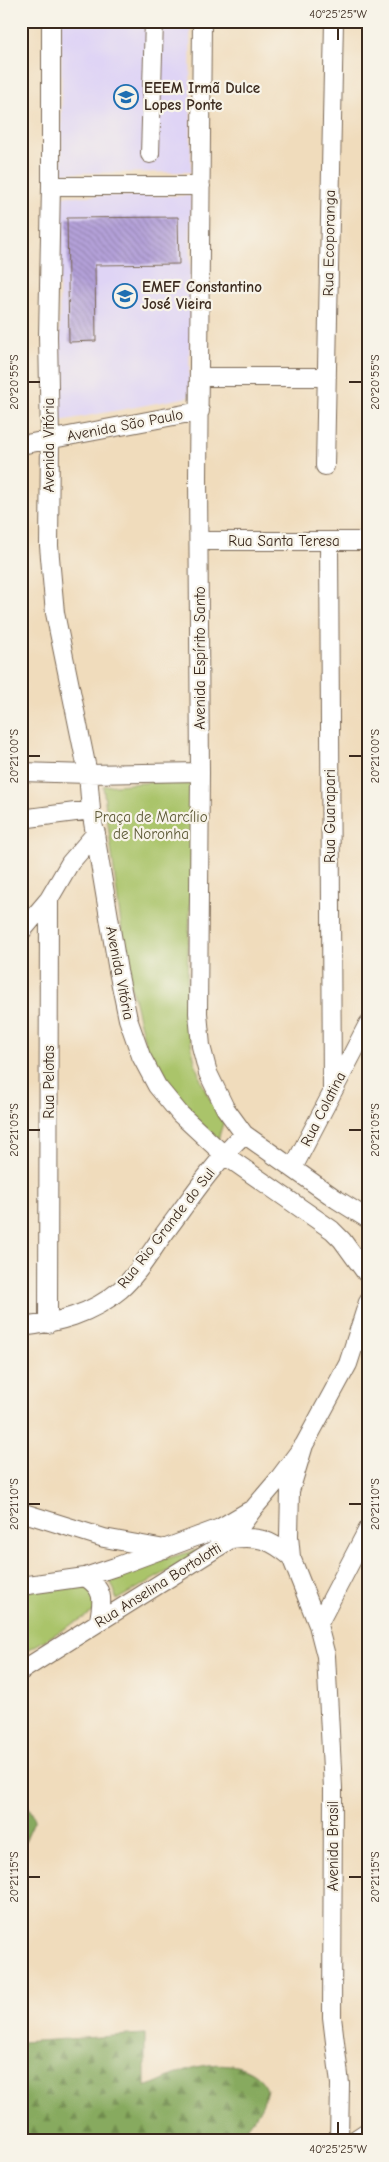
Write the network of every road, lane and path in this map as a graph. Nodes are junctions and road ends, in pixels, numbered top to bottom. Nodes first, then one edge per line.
1 (50, 21) edge
2 (154, 21) edge
3 (202, 21) edge
4 (334, 21) edge
5 (150, 154) dead end
6 (51, 186) junction
7 (201, 186) junction
8 (200, 378) junction
9 (327, 378) junction
10 (200, 411) junction
11 (50, 439) junction
12 (21, 445) edge
13 (325, 466) dead end
14 (200, 541) junction
15 (329, 541) junction
16 (368, 541) edge
17 (21, 772) edge
18 (200, 772) junction
19 (88, 774) junction
20 (91, 810) junction
21 (21, 819) edge
22 (96, 833) junction
23 (50, 899) junction
24 (21, 932) edge
25 (368, 1024) edge
26 (332, 1092) junction
27 (244, 1134) junction
28 (218, 1150) junction
29 (293, 1168) junction
30 (368, 1219) edge
31 (367, 1268) edge
32 (368, 1302) edge
33 (48, 1324) junction
34 (21, 1327) edge
35 (368, 1343) edge
36 (348, 1364) junction
37 (304, 1445) junction
38 (254, 1508) junction
39 (21, 1512) edge
40 (368, 1529) edge
41 (104, 1538) junction
42 (232, 1539) junction
43 (165, 1549) junction
44 (291, 1557) junction
45 (91, 1574) junction
46 (21, 1586) edge
47 (100, 1620) junction
48 (318, 1625) junction
49 (21, 1670) edge
50 (368, 2131) edge
51 (339, 2141) edge
52 (353, 2141) edge

1 - 6 street, Avenida Vitória
2 - 5 street
3 - 7 street, Avenida Espírito Santo
4 - 9 street, Rua Ecoporanga
6 - 7 street
6 - 11 street, Avenida Vitória
7 - 8 street, Avenida Espírito Santo
8 - 9 street
8 - 10 street, Avenida Espírito Santo
9 - 13 street, Rua Ecoporanga
10 - 11 street, Avenida São Paulo
10 - 14 street, Avenida Espírito Santo
11 - 12 street, Avenida São Paulo
11 - 19 street, Avenida Vitória
14 - 15 street, Rua Santa Teresa
14 - 18 street, Avenida Espírito Santo
15 - 16 street, Rua Santa Teresa
15 - 26 street, Rua Guarapari
17 - 19 street
18 - 19 street
18 - 27 street, Avenida Espírito Santo
19 - 20 street, Avenida Vitória
20 - 21 street
20 - 22 street, Avenida Vitória
22 - 23 street
22 - 28 street, Avenida Vitória
23 - 24 street
23 - 33 street, Rua Pelotas
25 - 26 street, Rua Colatina
26 - 29 street, Rua Colatina
27 - 28 street
27 - 29 street, Avenida Espírito Santo
28 - 31 street, Avenida Vitória
28 - 33 street, Rua Rio Grande do Sul
29 - 30 street, Avenida Espírito Santo
32 - 36 street
33 - 34 street, Rua Rio Grande do Sul
35 - 36 street
36 - 37 street
37 - 38 street
37 - 44 street, Avenida Brasil
38 - 42 street, Rua Anselina Bortolotti
38 - 43 street, Rua Anselina Bortolotti
39 - 41 street
40 - 48 street
41 - 43 street
41 - 45 street
42 - 44 street
42 - 47 street, Rua Anselina Bortolotti
43 - 45 street, Rua Anselina Bortolotti
44 - 48 street, Avenida Brasil
45 - 46 street, Rua Anselina Bortolotti
45 - 47 street
47 - 49 street, Rua Anselina Bortolotti
48 - 51 street, Avenida Brasil
50 - 52 street

